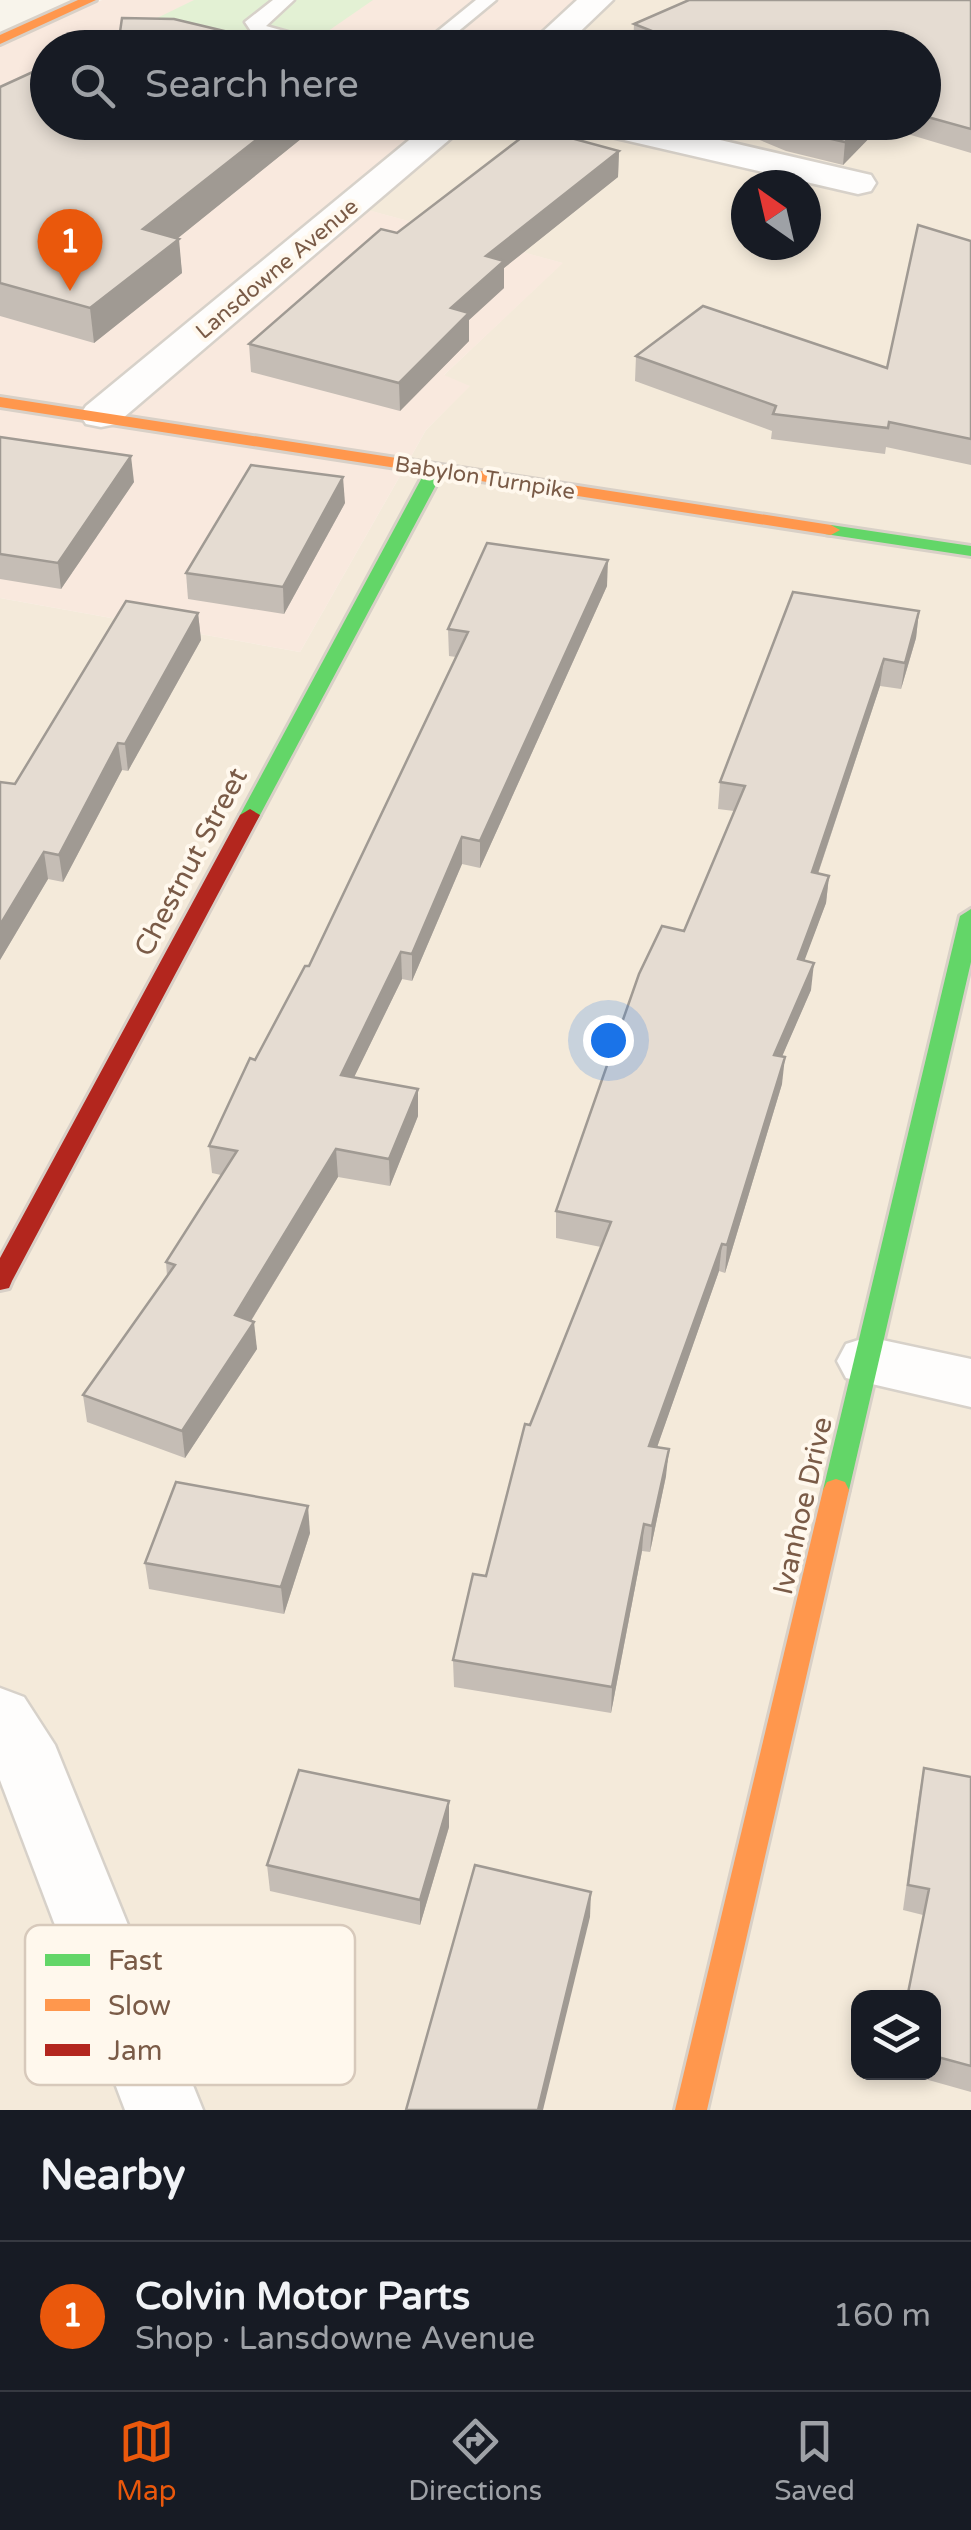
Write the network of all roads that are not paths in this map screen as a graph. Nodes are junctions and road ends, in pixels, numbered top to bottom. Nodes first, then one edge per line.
1 (89, 0) edge
2 (285, 0) edge
3 (487, 0) edge
4 (597, 0) edge
5 (258, 30) edge
6 (449, 30) edge
7 (563, 30) edge
8 (0, 40) edge
9 (431, 140) edge
10 (672, 140) edge
11 (858, 183) dead end
12 (0, 402) edge
13 (100, 415) junction
14 (434, 470) junction
15 (971, 552) edge
16 (971, 916) edge
17 (0, 1282) edge
18 (868, 1361) junction
19 (971, 1383) edge
20 (0, 1718) edge
21 (92, 1925) edge
22 (154, 2085) edge
23 (164, 2110) edge
24 (690, 2110) edge

1 - 8 main road
2 - 5 lane
3 - 6 lane
4 - 7 street
9 - 13 street, Lansdowne Avenue
10 - 11 street
12 - 13 main road, Babylon Turnpike
13 - 14 main road, Babylon Turnpike
14 - 15 main road, Babylon Turnpike
14 - 17 main road, Chestnut Street
16 - 18 main road, Ivanhoe Drive
18 - 19 street
18 - 24 main road, Ivanhoe Drive
20 - 21 street
22 - 23 street

